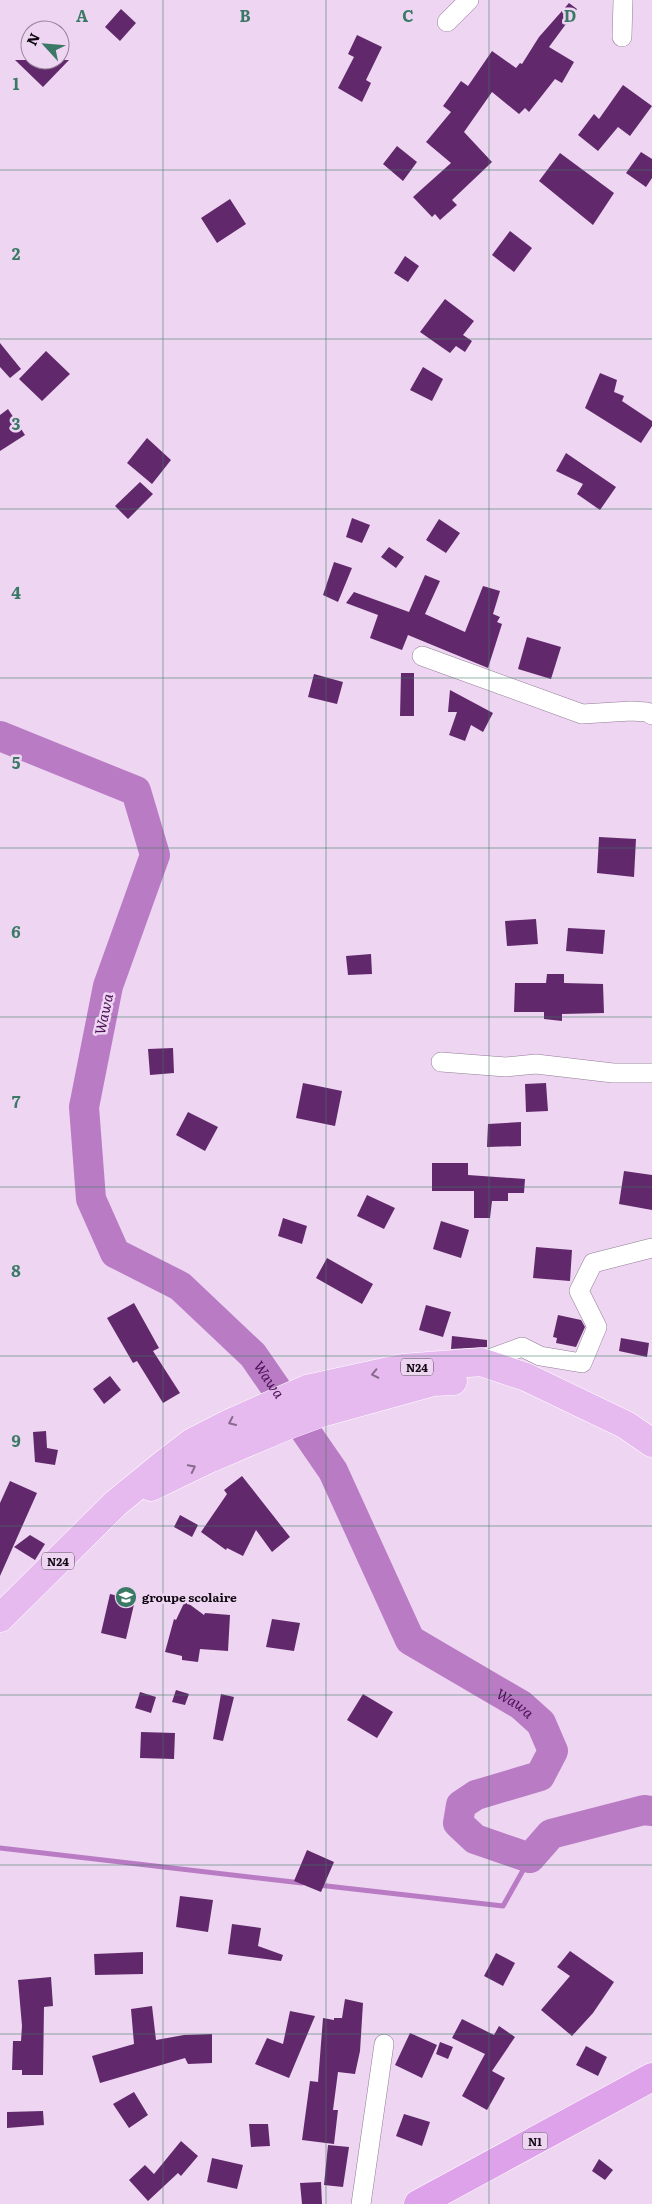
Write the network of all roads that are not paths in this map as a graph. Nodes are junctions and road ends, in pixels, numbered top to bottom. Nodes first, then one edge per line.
1 (469, 0) edge
2 (623, 0) edge
3 (447, 22) dead end
4 (622, 37) dead end
5 (422, 656) dead end
6 (652, 715) edge
7 (441, 1062) dead end
8 (652, 1073) edge
9 (652, 1248) edge
10 (481, 1362) junction
11 (526, 1377) junction
12 (284, 1413) junction
13 (652, 1443) edge
14 (0, 1618) edge
15 (384, 2044) dead end
16 (652, 2078) edge
17 (361, 2204) edge
18 (418, 2204) edge

1 - 3 street
2 - 4 street
5 - 6 street
7 - 8 street
9 - 10 street
10 - 11 main road, N24
10 -> 12 main road, N24
11 - 12 main road, N24
11 - 13 main road, N24
12 - 14 main road, N24
15 - 17 street
16 - 18 highway, N1

